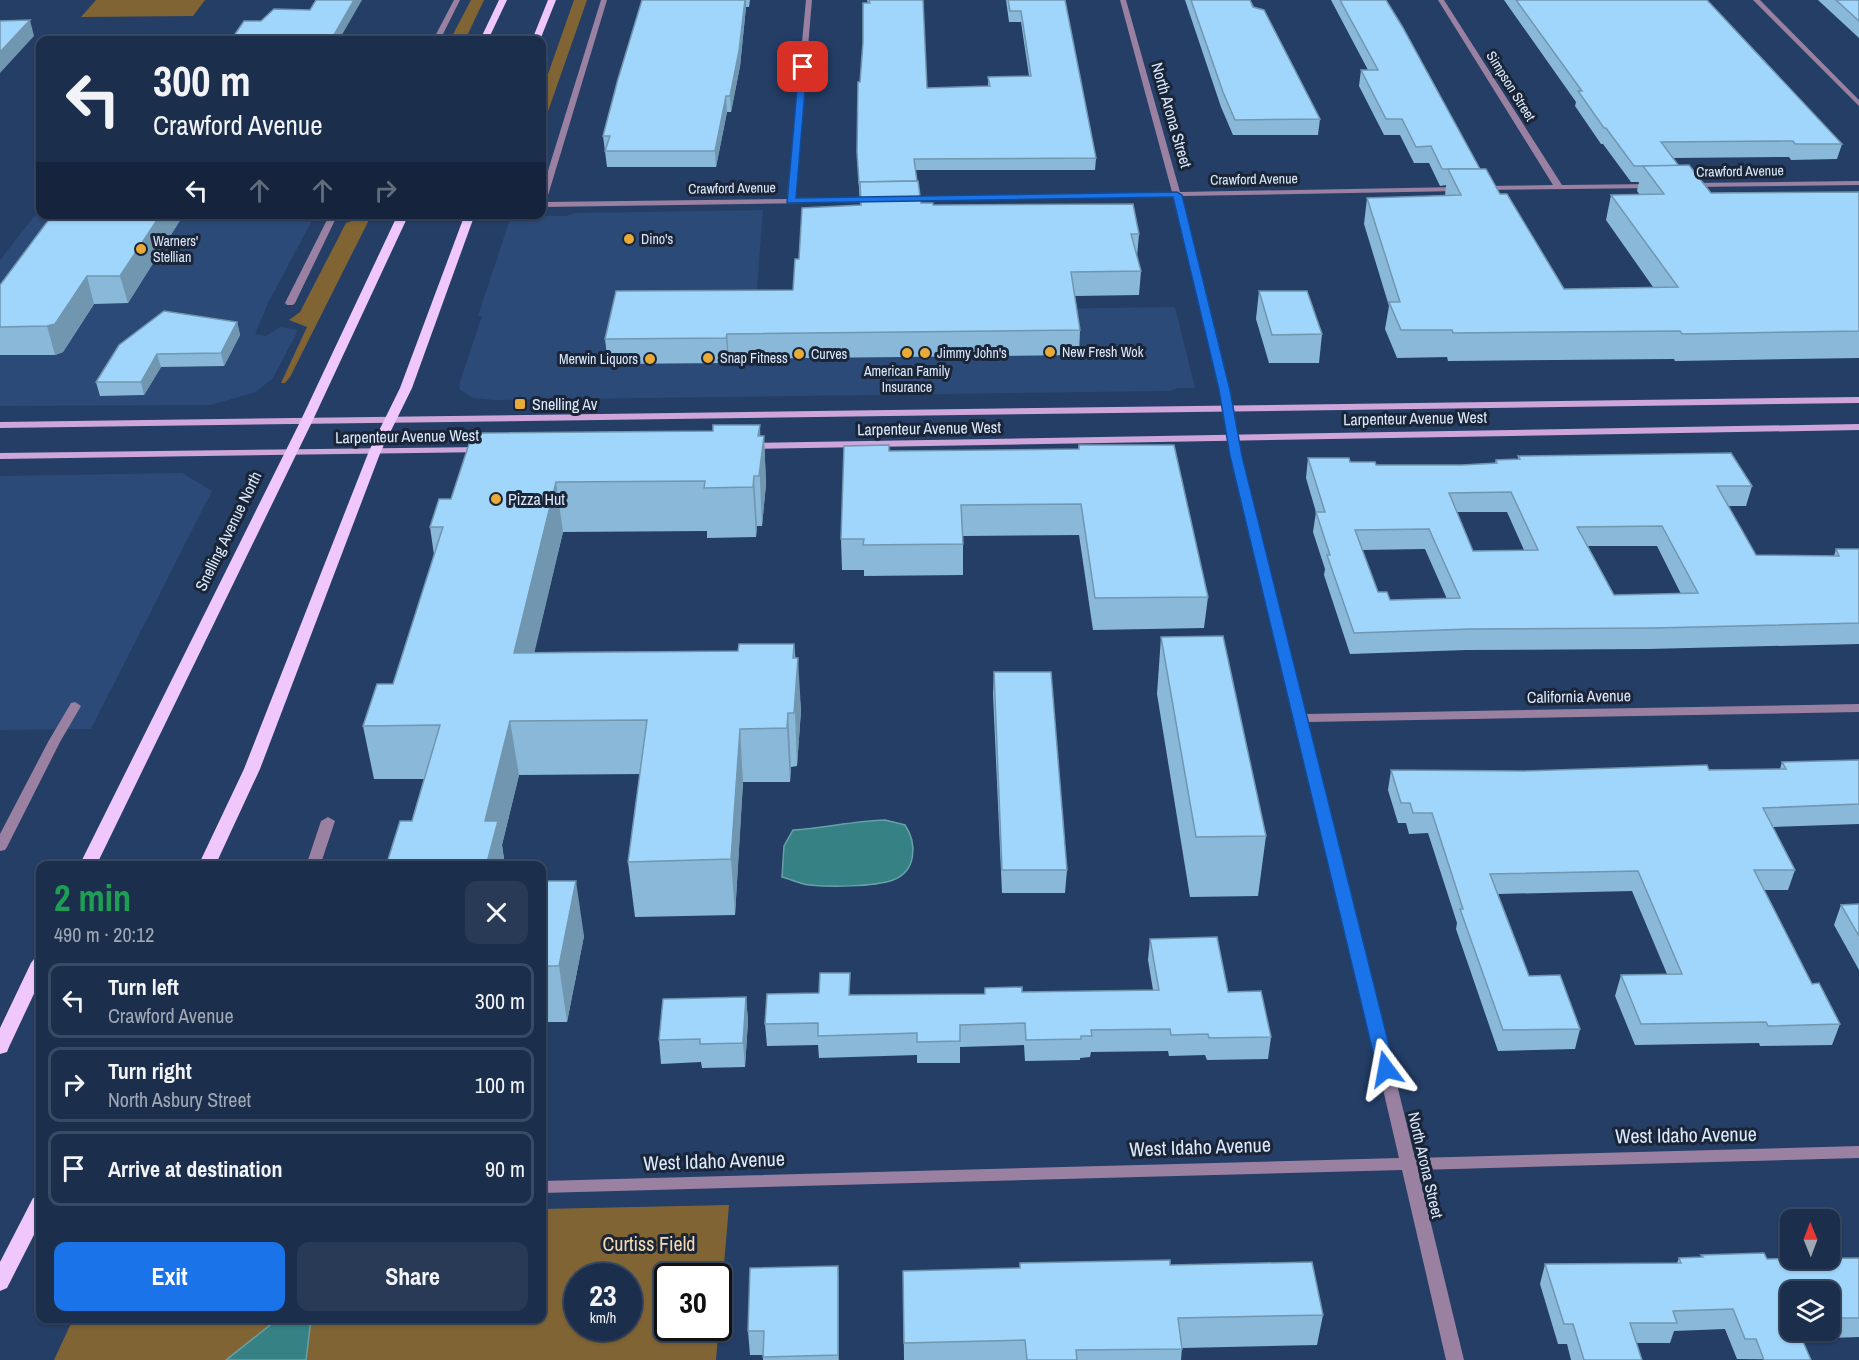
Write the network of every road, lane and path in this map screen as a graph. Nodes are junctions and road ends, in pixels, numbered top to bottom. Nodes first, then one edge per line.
1 (457, 0) edge
2 (502, 0) edge
3 (552, 0) edge
4 (604, 0) edge
5 (809, 0) edge
6 (1123, 0) edge
7 (1441, 0) edge
8 (1756, 0) edge
9 (438, 36) edge
10 (486, 36) edge
11 (538, 36) edge
12 (1859, 104) edge
13 (1859, 183) edge
14 (1674, 185) edge
15 (1663, 186) edge
16 (1559, 187) junction
17 (1476, 188) edge
18 (1465, 189) edge
19 (546, 190) edge
20 (1177, 195) junction
21 (898, 199) edge
22 (886, 200) edge
23 (791, 201) junction
24 (546, 203) edge
25 (332, 219) edge
26 (403, 219) edge
27 (468, 219) edge
28 (290, 303) dead end
29 (1859, 400) edge
30 (1228, 409) junction
31 (390, 421) junction
32 (306, 422) junction
33 (0, 425) edge
34 (1859, 427) edge
35 (1234, 436) junction
36 (738, 446) edge
37 (490, 450) edge
38 (375, 451) junction
39 (290, 452) junction
40 (0, 456) edge
41 (75, 706) dead end
42 (1859, 708) edge
43 (1300, 718) junction
44 (328, 821) dead end
45 (0, 847) edge
46 (89, 861) edge
47 (208, 861) edge
48 (315, 861) edge
49 (36, 971) edge
50 (0, 1047) edge
51 (1859, 1152) edge
52 (1407, 1162) junction
53 (546, 1187) edge
54 (36, 1212) edge
55 (0, 1282) edge
56 (1455, 1360) edge

1 - 9 street
2 - 10 main road
3 - 11 main road
4 - 19 street
5 - 23 street
6 - 20 street, North Arona Street
7 - 16 street, Simpson Street
8 - 12 street
13 - 14 street, Crawford Avenue
15 - 16 street
16 - 17 street
18 - 20 street, Crawford Avenue
20 - 21 street, Crawford Avenue
20 - 30 street, North Arona Street
22 - 23 street, Crawford Avenue
23 - 24 street, Crawford Avenue
25 - 28 street
26 - 32 main road, Snelling Avenue North
27 - 31 main road
29 - 30 main road, Larpenteur Avenue West
30 - 31 main road, Larpenteur Avenue West
30 - 35 street, North Arona Street
31 - 32 main road, Larpenteur Avenue West
31 - 38 main road
32 - 33 main road, Larpenteur Avenue West
32 - 39 main road, Snelling Avenue North
34 - 35 main road, Larpenteur Avenue West
35 - 36 main road, Larpenteur Avenue West
35 - 43 street, North Arona Street
37 - 38 main road, Larpenteur Avenue West
38 - 39 main road, Larpenteur Avenue West
38 - 47 main road
39 - 40 main road, Larpenteur Avenue West
39 - 46 main road, Snelling Avenue North
41 - 45 street
42 - 43 street, California Avenue
43 - 52 street, North Arona Street
44 - 48 street
49 - 50 main road
51 - 52 street, West Idaho Avenue
52 - 53 street, West Idaho Avenue
52 - 56 street, North Arona Street
54 - 55 main road

